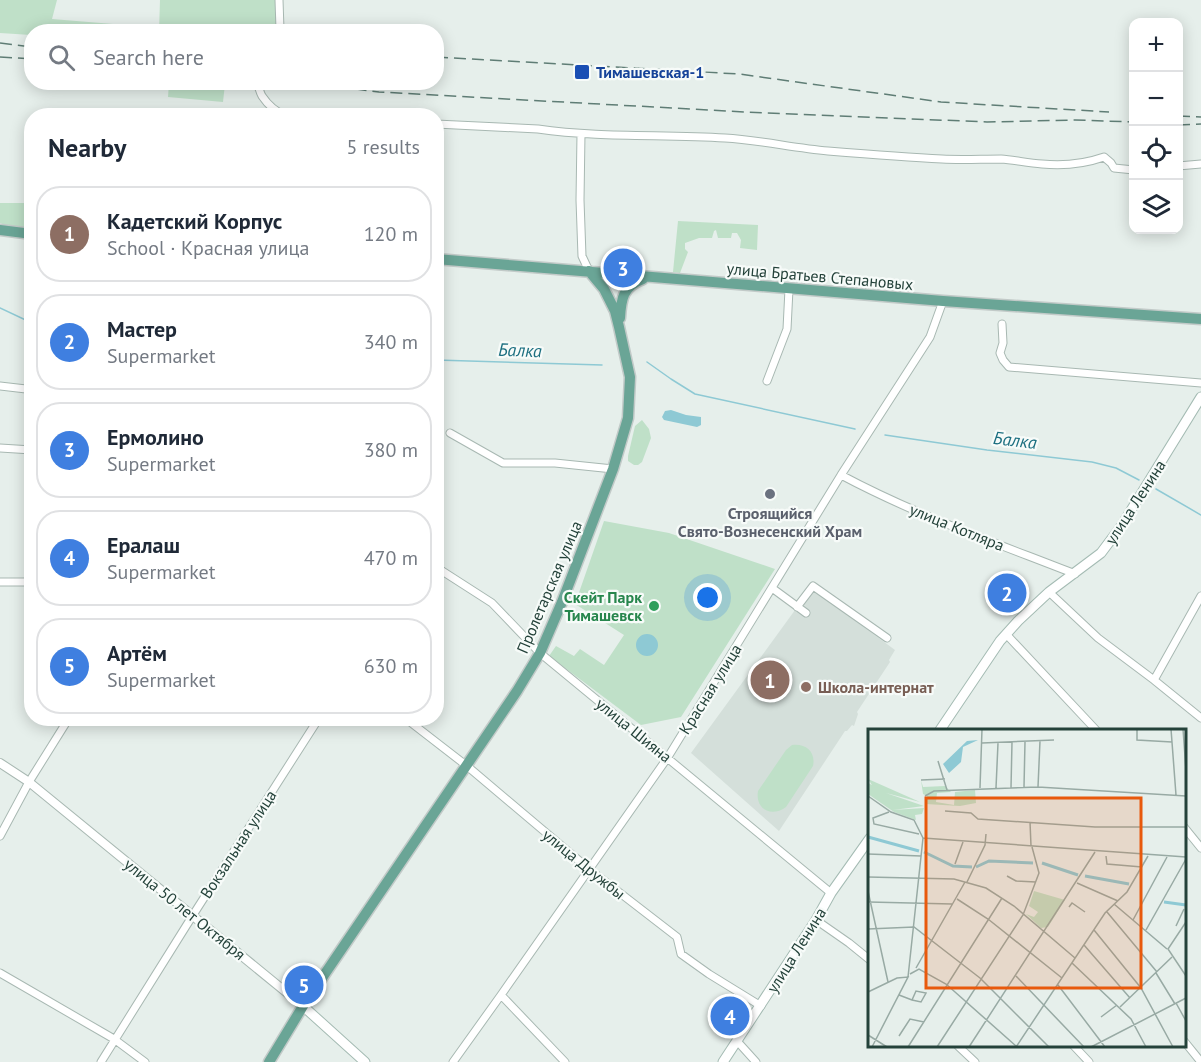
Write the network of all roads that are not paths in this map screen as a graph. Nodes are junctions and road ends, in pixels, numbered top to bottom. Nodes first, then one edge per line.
1 (279, 0) edge
2 (280, 24) edge
3 (260, 90) edge
4 (273, 108) edge
5 (444, 124) edge
6 (581, 134) junction
7 (1201, 164) edge
8 (1183, 166) edge
9 (1129, 170) edge
10 (0, 230) edge
11 (24, 233) edge
12 (444, 260) edge
13 (589, 272) junction
14 (646, 278) junction
15 (789, 289) junction
16 (943, 301) junction
17 (1201, 319) edge
18 (1002, 324) dead end
19 (619, 327) junction
20 (767, 381) dead end
21 (1201, 383) edge
22 (0, 386) edge
23 (24, 389) edge
24 (1201, 397) edge
25 (450, 433) dead end
26 (0, 448) edge
27 (24, 450) edge
28 (613, 469) junction
29 (841, 475) junction
30 (444, 572) edge
31 (1075, 574) junction
32 (0, 582) edge
33 (24, 582) edge
34 (772, 588) junction
35 (1049, 592) junction
36 (1201, 596) edge
37 (797, 607) junction
38 (806, 613) dead end
39 (1006, 634) junction
40 (887, 638) dead end
41 (540, 653) junction
42 (1154, 680) junction
43 (1201, 718) edge
44 (64, 726) edge
45 (314, 726) edge
46 (415, 726) edge
47 (941, 729) edge
48 (1094, 729) edge
49 (668, 757) junction
50 (0, 763) edge
51 (467, 766) junction
52 (29, 782) junction
53 (1186, 828) edge
54 (0, 836) edge
55 (868, 841) edge
56 (1201, 848) edge
57 (589, 869) junction
58 (831, 893) junction
59 (193, 915) junction
60 (816, 920) junction
61 (868, 958) edge
62 (0, 973) edge
63 (501, 995) junction
64 (303, 1006) junction
65 (761, 1006) junction
66 (114, 1039) junction
67 (737, 1041) junction
68 (1186, 1042) edge
69 (959, 1047) edge
70 (1075, 1047) edge
71 (972, 1059) edge
72 (1200, 1061) edge
73 (101, 1062) edge
74 (146, 1062) edge
75 (269, 1062) edge
76 (365, 1062) edge
77 (453, 1062) edge
78 (565, 1062) edge
79 (723, 1062) edge
80 (756, 1062) edge
81 (962, 1062) edge
82 (1089, 1062) edge

1 - 2 street
3 - 4 street
5 - 6 street
6 - 9 street
6 - 13 street, Пролетарская улица
7 - 8 street
10 - 11 main road
12 - 13 main road, улица Братьев Степановых
13 - 14 main road, улица Братьев Степановых
13 - 19 main road, Пролетарская улица
14 - 15 main road, улица Братьев Степановых
14 - 19 main road
15 - 16 main road, улица Братьев Степановых
15 - 20 street
16 - 17 main road, улица Братьев Степановых
16 - 29 street, Красная улица
18 - 21 street
19 - 28 main road, Пролетарская улица
22 - 23 street
24 - 31 main road, улица Ленина
25 - 28 street
26 - 27 street
28 - 41 main road, Пролетарская улица
29 - 31 street, улица Котляра
29 - 34 street, Красная улица
30 - 41 street, улица Шияна
31 - 35 main road, улица Ленина
32 - 33 street
34 - 37 street
34 - 49 street, Красная улица
35 - 39 main road, улица Ленина
35 - 42 street
36 - 42 street
37 - 38 street
37 - 40 street
39 - 47 main road, улица Ленина
39 - 48 street
41 - 49 street, улица Шияна
41 - 51 main road, Пролетарская улица
42 - 43 street
44 - 52 street
45 - 59 street, Вокзальная улица
46 - 51 street, улица Дружбы
49 - 57 street, Красная улица
49 - 58 street, улица Шияна
50 - 52 street, улица 50 лет Октября
51 - 57 street, улица Дружбы
51 - 64 main road, Пролетарская улица
52 - 54 street
52 - 59 street, улица 50 лет Октября
53 - 56 street
55 - 58 main road, улица Ленина
57 - 63 street, Красная улица
57 - 65 street, улица Дружбы
58 - 60 main road, улица Ленина
59 - 64 street, улица 50 лет Октября
59 - 66 street, Вокзальная улица
60 - 61 street
60 - 65 main road, улица Ленина
62 - 66 street
63 - 77 street, Красная улица
63 - 78 street
64 - 75 main road, Пролетарская улица
64 - 76 main road, улица 50 лет Октября
65 - 67 main road, улица Ленина
66 - 73 street, Вокзальная улица
66 - 74 street
67 - 79 main road, улица Ленина
67 - 80 street
68 - 72 street
69 - 71 street
70 - 82 street
71 - 81 street

